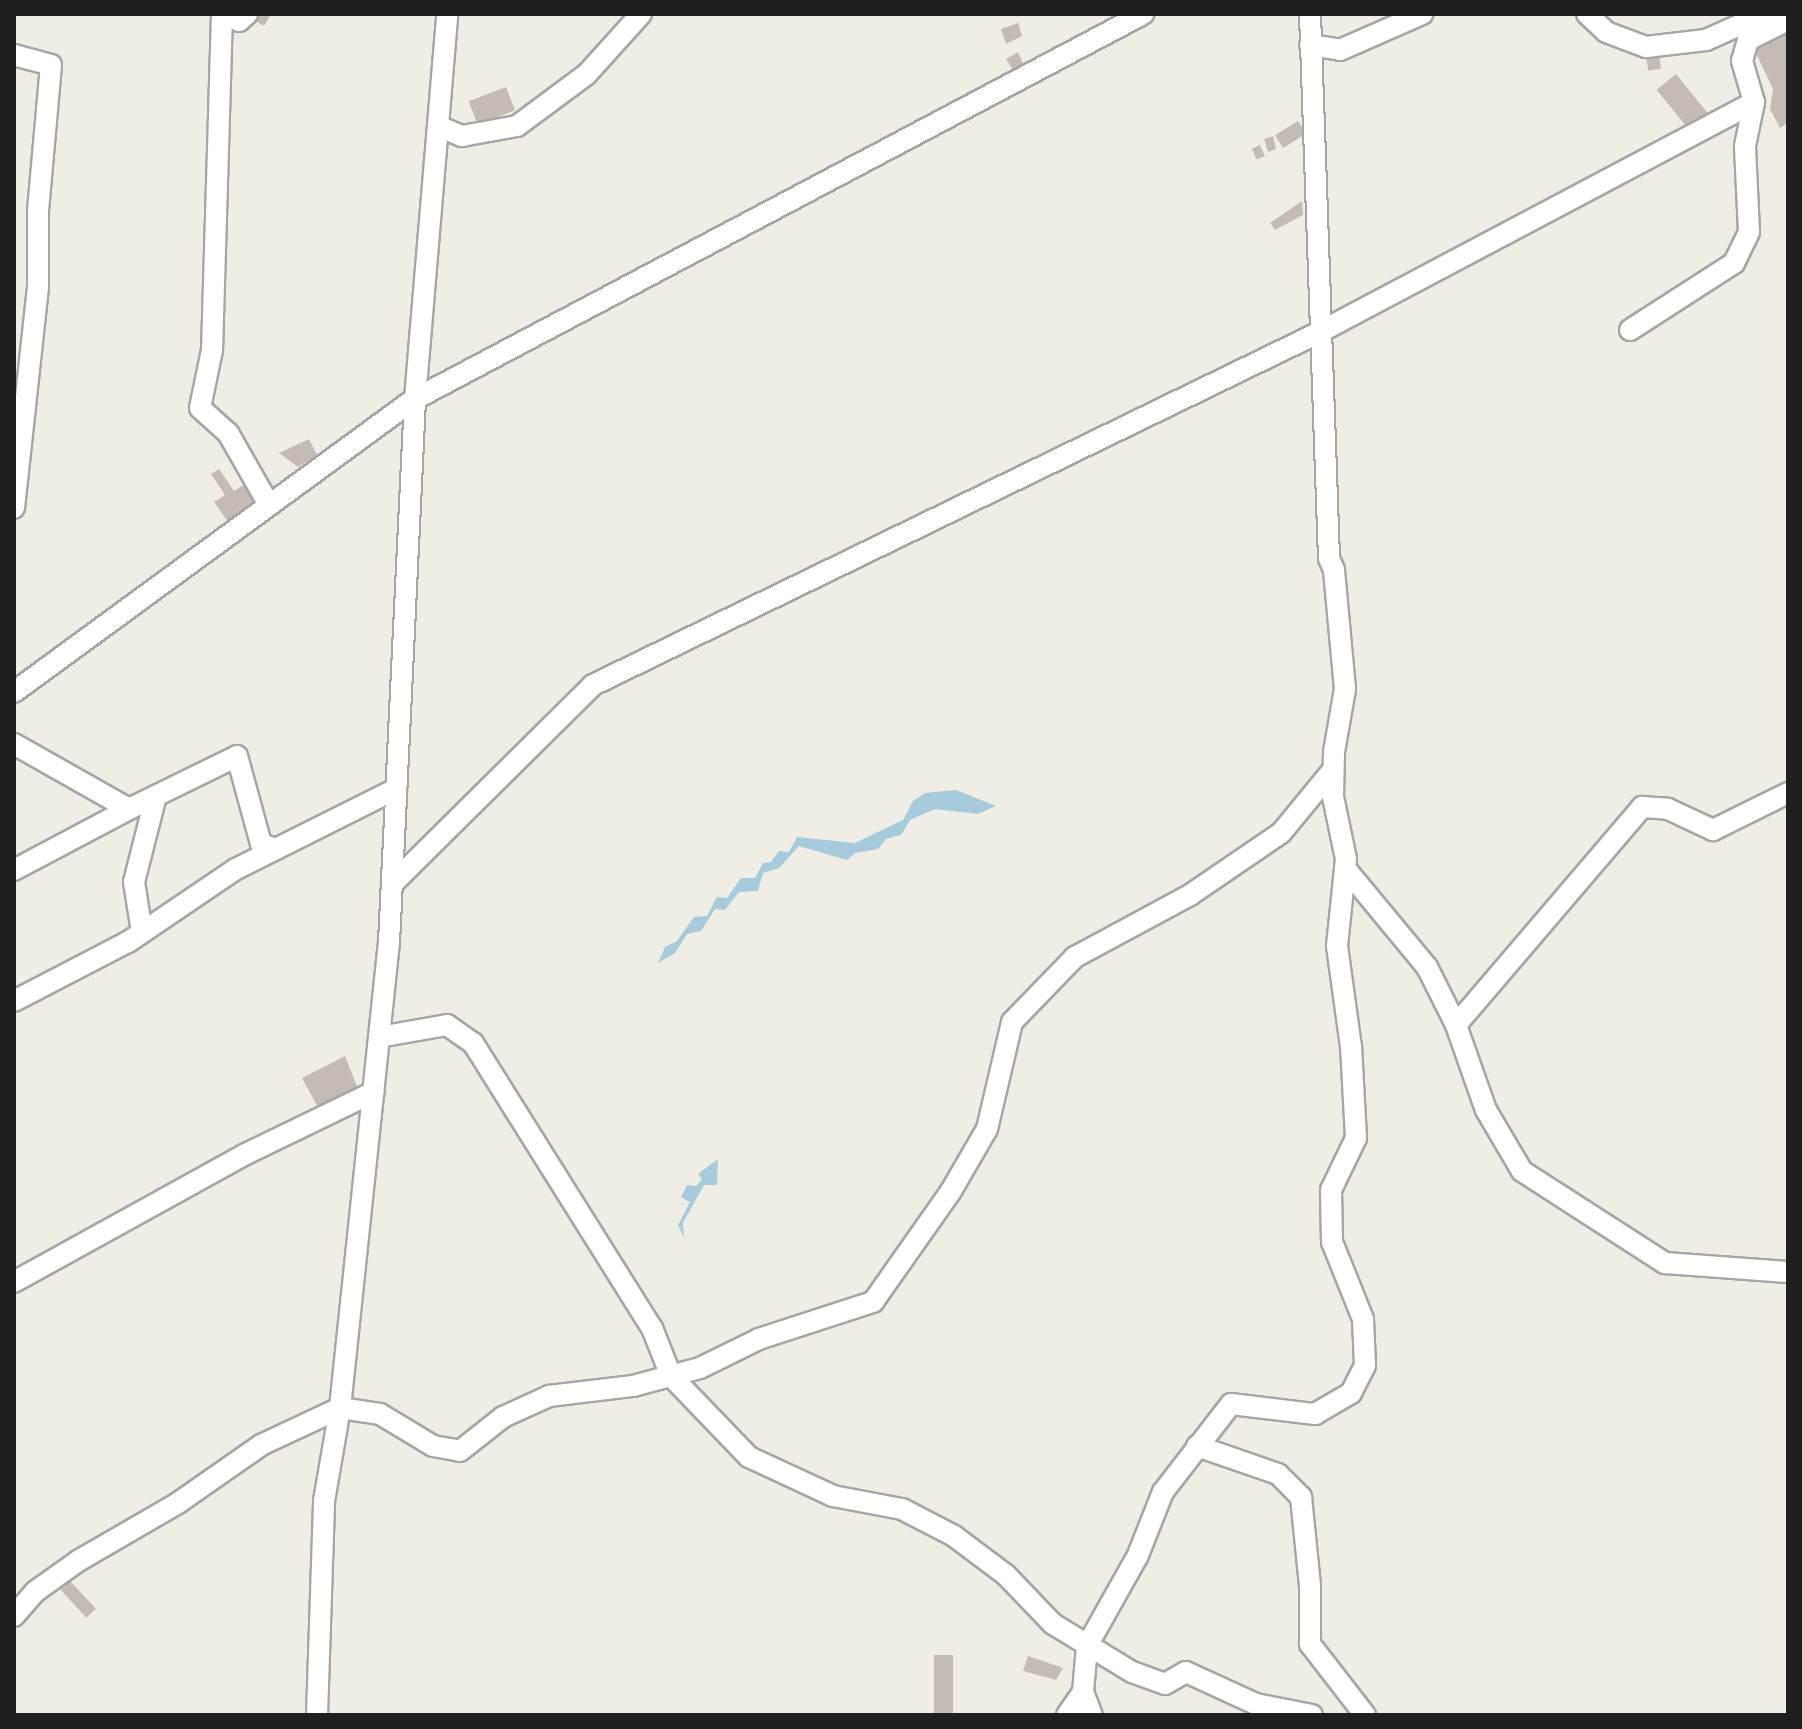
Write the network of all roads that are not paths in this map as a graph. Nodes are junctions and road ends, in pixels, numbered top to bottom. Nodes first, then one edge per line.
1 (224, 14) edge
2 (247, 14) edge
3 (447, 14) edge
4 (641, 14) edge
5 (1143, 14) edge
6 (1310, 14) edge
7 (1422, 14) edge
8 (1587, 14) edge
9 (1764, 14) edge
10 (1788, 20) edge
11 (1310, 45) junction
12 (14, 55) edge
13 (1754, 102) junction
14 (438, 126) junction
15 (1630, 330) dead end
16 (1320, 332) junction
17 (415, 399) junction
18 (14, 505) edge
19 (269, 505) junction
20 (14, 692) edge
21 (14, 744) edge
22 (1333, 770) junction
23 (396, 789) junction
24 (1788, 793) edge
25 (156, 796) junction
26 (129, 809) junction
27 (276, 849) junction
28 (1345, 868) junction
29 (14, 870) edge
30 (392, 884) junction
31 (142, 932) junction
32 (14, 1001) edge
33 (1456, 1025) junction
34 (379, 1037) junction
35 (374, 1092) junction
36 (1788, 1272) edge
37 (14, 1282) edge
38 (671, 1376) junction
39 (340, 1408) junction
40 (1197, 1446) junction
41 (14, 1616) edge
42 (1087, 1646) junction
43 (1083, 1692) junction
44 (317, 1715) edge
45 (1067, 1715) edge
46 (1092, 1715) edge
47 (1312, 1715) edge
48 (1365, 1715) edge

1 - 2 street
1 - 19 street
3 - 14 street
4 - 14 street
5 - 17 street
6 - 11 street
7 - 11 street
8 - 9 street
10 - 13 street
11 - 16 street
12 - 18 street
13 - 15 street
13 - 16 street
14 - 17 street
16 - 22 street
16 - 30 street
17 - 19 street
17 - 23 street
19 - 20 street
21 - 26 street
22 - 28 street
22 - 38 street
23 - 27 street
23 - 30 street
24 - 33 street
25 - 26 street
25 - 27 street
25 - 31 street
26 - 29 street
27 - 31 street
28 - 33 street
28 - 40 street
30 - 34 street
31 - 32 street
33 - 36 street
34 - 35 street
34 - 38 street
35 - 37 street
35 - 39 street
38 - 39 street
38 - 42 street
39 - 41 street
39 - 44 street
40 - 42 street
40 - 48 street
42 - 43 street
42 - 47 street
43 - 45 street
43 - 46 street

